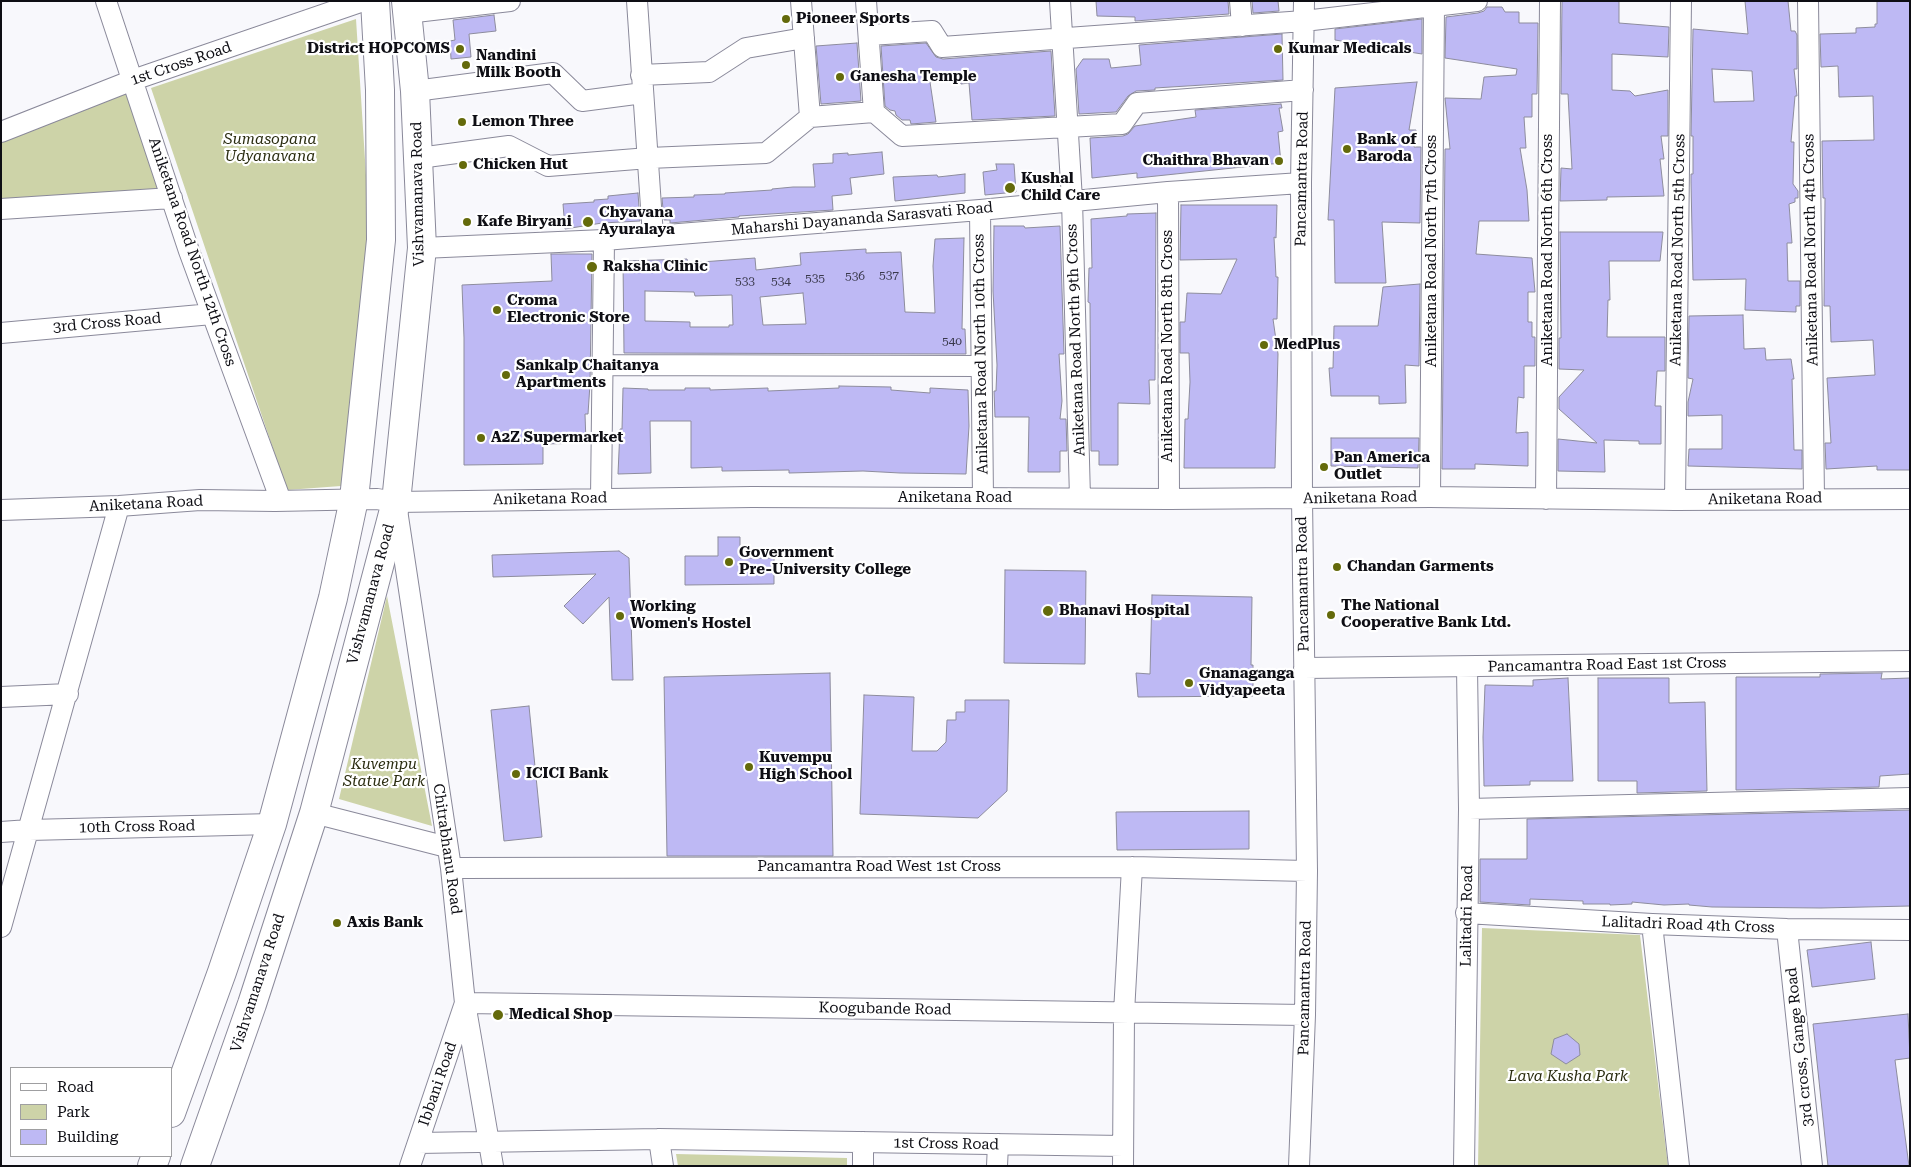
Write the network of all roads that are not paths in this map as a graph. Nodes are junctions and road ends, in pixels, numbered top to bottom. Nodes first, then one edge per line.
1 (106, 1) edge
2 (363, 1) edge
3 (375, 1) edge
4 (510, 1) edge
5 (637, 1) edge
6 (801, 1) edge
7 (866, 1) edge
8 (1060, 1) edge
9 (1240, 1) edge
10 (1304, 1) edge
11 (1477, 1) edge
12 (1550, 1) edge
13 (1681, 1) edge
14 (1808, 1) edge
15 (1434, 6) junction
16 (406, 7) edge
17 (1304, 22) junction
18 (1242, 26) junction
19 (869, 35) junction
20 (804, 38) junction
21 (1062, 39) junction
22 (133, 80) junction
23 (642, 84) junction
24 (415, 90) junction
25 (1304, 90) junction
26 (874, 112) junction
27 (810, 117) junction
28 (1067, 126) junction
29 (1, 132) edge
30 (419, 158) junction
31 (649, 158) junction
32 (1301, 183) junction
33 (1168, 192) junction
34 (172, 198) junction
35 (1072, 200) junction
36 (1, 209) edge
37 (980, 210) junction
38 (653, 236) junction
39 (604, 240) junction
40 (422, 248) junction
41 (212, 314) junction
42 (1, 333) edge
43 (602, 365) junction
44 (980, 366) junction
45 (1430, 497) junction
46 (601, 498) junction
47 (983, 498) junction
48 (1080, 498) junction
49 (1814, 498) junction
50 (1910, 498) edge
51 (354, 499) junction
52 (1169, 499) junction
53 (1302, 499) junction
54 (1546, 499) junction
55 (1675, 500) junction
56 (281, 501) junction
57 (396, 502) junction
58 (119, 506) junction
59 (1, 510) edge
60 (1910, 661) edge
61 (1467, 667) junction
62 (1304, 668) junction
63 (68, 694) junction
64 (1, 697) edge
65 (1910, 798) edge
66 (1469, 809) junction
67 (314, 813) junction
68 (272, 824) junction
69 (29, 830) junction
70 (1, 832) edge
71 (448, 848) junction
72 (1132, 867) junction
73 (451, 868) junction
74 (1307, 871) junction
75 (1466, 913) junction
76 (1652, 924) junction
77 (1, 927) edge
78 (1787, 929) junction
79 (1910, 930) edge
80 (465, 1003) junction
81 (1124, 1013) junction
82 (1305, 1015) junction
83 (172, 1110) edge
84 (659, 1139) junction
85 (489, 1141) junction
86 (863, 1142) junction
87 (418, 1143) junction
88 (998, 1144) junction
89 (1123, 1156) edge
90 (195, 1166) edge
91 (410, 1166) edge
92 (493, 1166) edge
93 (663, 1166) edge
94 (863, 1166) edge
95 (997, 1166) edge
96 (1300, 1166) edge
97 (1464, 1166) edge
98 (1679, 1166) edge
99 (1812, 1166) edge

1 - 22 street, Aniketana Road North 12th Cross
2 - 22 street, 1st Cross Road
3 - 51 main road
4 - 16 street
5 - 23 street
6 - 20 street
7 - 19 street
8 - 21 street, Aniketana Road North 9th Cross
9 - 18 street
10 - 17 street, Pancamantra Road
11 - 15 street
12 - 54 street, Aniketana Road North 6th Cross
13 - 55 street, Aniketana Road North 5th Cross
14 - 49 street, Aniketana Road North 4th Cross
15 - 17 street
15 - 45 street, Aniketana Road North 7th Cross
16 - 24 main road, Vishvamanava Road
17 - 18 street
17 - 25 street, Pancamantra Road
18 - 21 street
19 - 21 street
19 - 26 street
20 - 23 street
20 - 27 street
21 - 28 street, Aniketana Road North 9th Cross
22 - 29 street, 1st Cross Road
22 - 34 street, Aniketana Road North 12th Cross
23 - 24 street
23 - 31 street
24 - 30 main road, Vishvamanava Road
25 - 28 street
25 - 32 street, Pancamantra Road
26 - 27 street
26 - 28 street
27 - 31 street
28 - 35 street, Aniketana Road North 9th Cross
30 - 31 street
30 - 40 main road, Vishvamanava Road
31 - 38 street
32 - 33 street, Maharshi Dayananda Sarasvati Road
32 - 53 street, Pancamantra Road
33 - 35 street, Maharshi Dayananda Sarasvati Road
33 - 52 street, Aniketana Road North 8th Cross
34 - 36 street
34 - 41 street, Aniketana Road North 12th Cross
35 - 37 street, Maharshi Dayananda Sarasvati Road
35 - 48 street, Aniketana Road North 9th Cross
37 - 38 street, Maharshi Dayananda Sarasvati Road
37 - 44 street, Aniketana Road North 10th Cross
38 - 39 street, Maharshi Dayananda Sarasvati Road
39 - 40 street, Maharshi Dayananda Sarasvati Road
39 - 43 street
40 - 57 main road, Vishvamanava Road
41 - 42 street, 3rd Cross Road
41 - 56 street, Aniketana Road North 12th Cross
43 - 44 street
43 - 46 street
44 - 47 street, Aniketana Road North 10th Cross
45 - 53 street, Aniketana Road
45 - 54 street, Aniketana Road
46 - 47 street, Aniketana Road
46 - 57 street, Aniketana Road
47 - 48 street, Aniketana Road
48 - 52 street, Aniketana Road
49 - 50 street, Aniketana Road
49 - 55 street, Aniketana Road
51 - 56 street, Aniketana Road
51 - 57 street, Aniketana Road
51 - 68 main road
52 - 53 street, Aniketana Road
53 - 62 street, Pancamantra Road
54 - 55 street, Aniketana Road
56 - 58 street, Aniketana Road
57 - 67 main road, Vishvamanava Road
57 - 71 street, Chitrabhanu Road
58 - 59 street, Aniketana Road
58 - 63 street
60 - 61 street, Pancamantra Road East 1st Cross
61 - 62 street, Pancamantra Road East 1st Cross
61 - 66 street, Lalitadri Road
62 - 74 street, Pancamantra Road
63 - 64 street
63 - 69 street
65 - 66 street
66 - 75 street, Lalitadri Road
67 - 71 street
67 - 90 main road, Vishvamanava Road
68 - 69 street, 10th Cross Road
68 - 83 main road
69 - 70 street, 10th Cross Road
69 - 77 street
71 - 73 street, Chitrabhanu Road
72 - 73 street, Pancamantra Road West 1st Cross
72 - 74 street, Pancamantra Road West 1st Cross
72 - 81 street, 1st Cross Road
73 - 80 street, Chitrabhanu Road
74 - 82 street, Pancamantra Road
75 - 76 street, Lalitadri Road 4th Cross
75 - 97 street, Lalitadri Road
76 - 78 street, Lalitadri Road 4th Cross
76 - 98 street
78 - 79 street, Lalitadri Road 4th Cross
78 - 99 street, 3rd cross, Gange Road
80 - 81 street, Koogubande Road
80 - 85 street, Chitrabhanu Road
80 - 87 street, Ibbani Road
81 - 82 street, Koogubande Road
81 - 89 street, 1st Cross Road
82 - 96 street, Pancamantra Road
84 - 85 street, 1st Cross Road
84 - 86 street, 1st Cross Road
84 - 93 street
85 - 87 street, 1st Cross Road
85 - 92 street, Chitrabhanu Road
86 - 88 street, 1st Cross Road
86 - 94 street
87 - 91 street, Ibbani Road
88 - 89 street, 1st Cross Road
88 - 95 street

